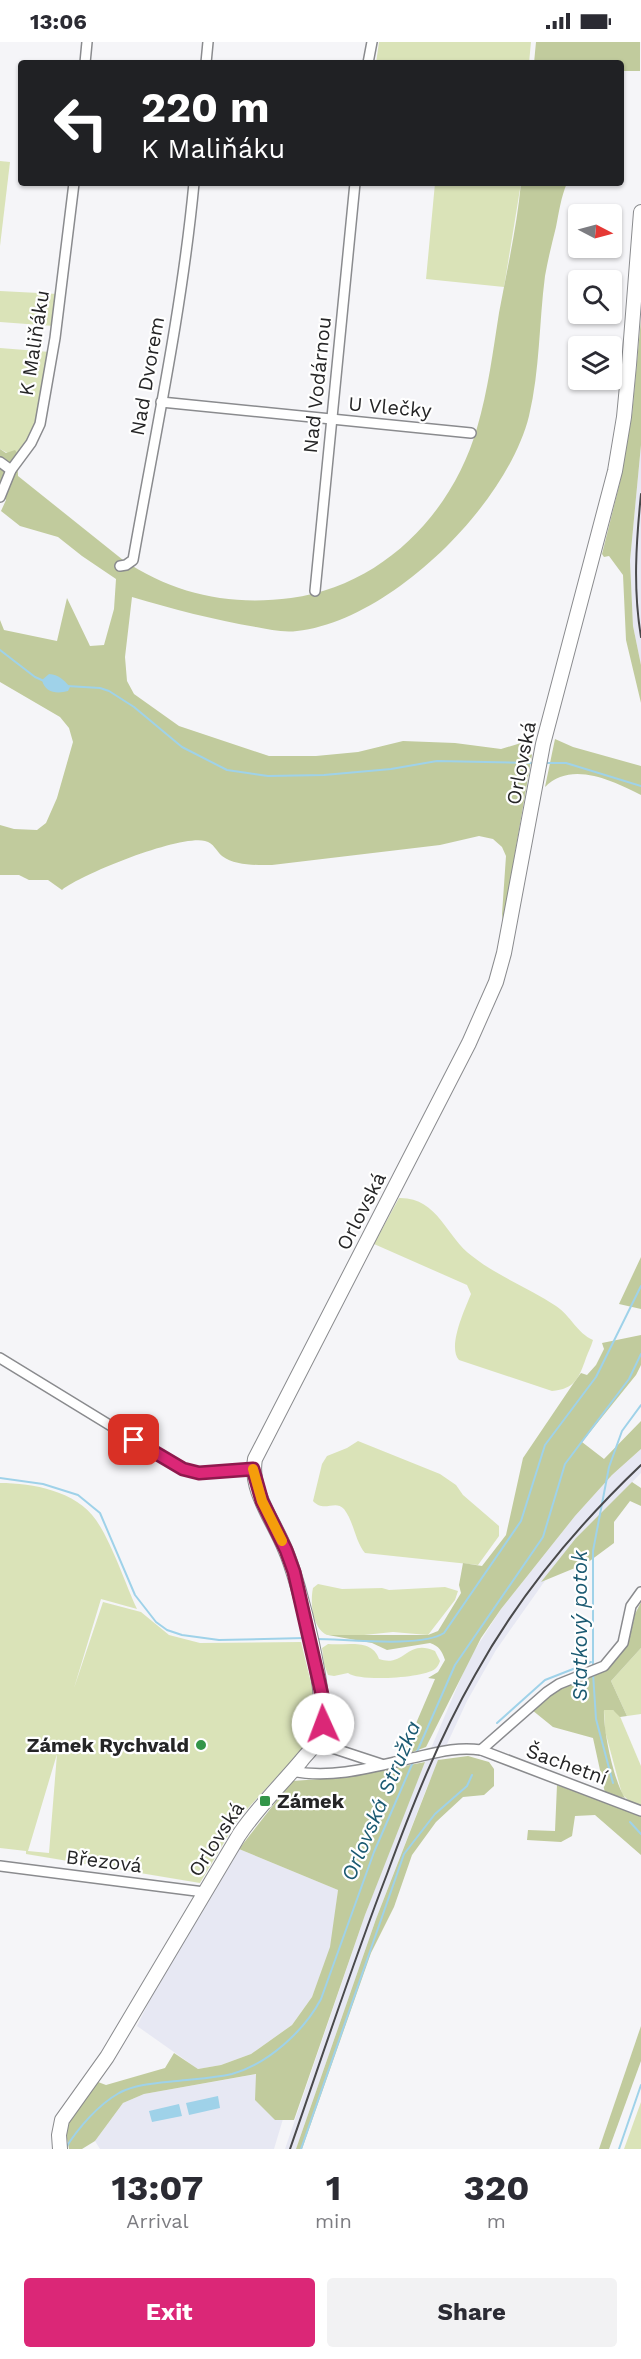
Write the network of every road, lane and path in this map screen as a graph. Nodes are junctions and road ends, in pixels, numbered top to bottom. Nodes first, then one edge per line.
1 (87, 42) edge
2 (208, 42) edge
3 (372, 42) edge
4 (85, 60) edge
5 (206, 60) edge
6 (369, 60) edge
7 (74, 186) edge
8 (194, 186) edge
9 (355, 186) edge
10 (641, 212) edge
11 (162, 402) junction
12 (332, 420) junction
13 (471, 433) dead end
14 (0, 462) edge
15 (11, 470) junction
16 (0, 497) edge
17 (120, 566) dead end
18 (315, 591) dead end
19 (0, 1358) edge
20 (253, 1469) junction
21 (641, 1592) edge
22 (317, 1743) junction
23 (481, 1750) junction
24 (381, 1764) junction
25 (292, 1771) junction
26 (641, 1811) edge
27 (0, 1866) edge
28 (204, 1892) junction
29 (59, 2148) edge

1 - 4 street
2 - 5 street
3 - 6 street
7 - 15 street, K Maliňáku
8 - 11 street, Nad Dvorem
9 - 12 street, Nad Vodárnou
10 - 20 main road, Orlovská
11 - 12 street, U Vlečky
11 - 17 street, Nad Dvorem
12 - 13 street, U Vlečky
12 - 18 street, Nad Vodárnou
14 - 15 street
15 - 16 street, K Maliňáku
19 - 20 street
20 - 22 main road
21 - 23 street, Šachetní
22 - 24 street
22 - 25 main road, Orlovská
23 - 24 street, Šachetní
23 - 26 street, Šachetní
24 - 25 street, Šachetní
25 - 28 main road, Orlovská
27 - 28 street, Březová
28 - 29 main road, Orlovská

